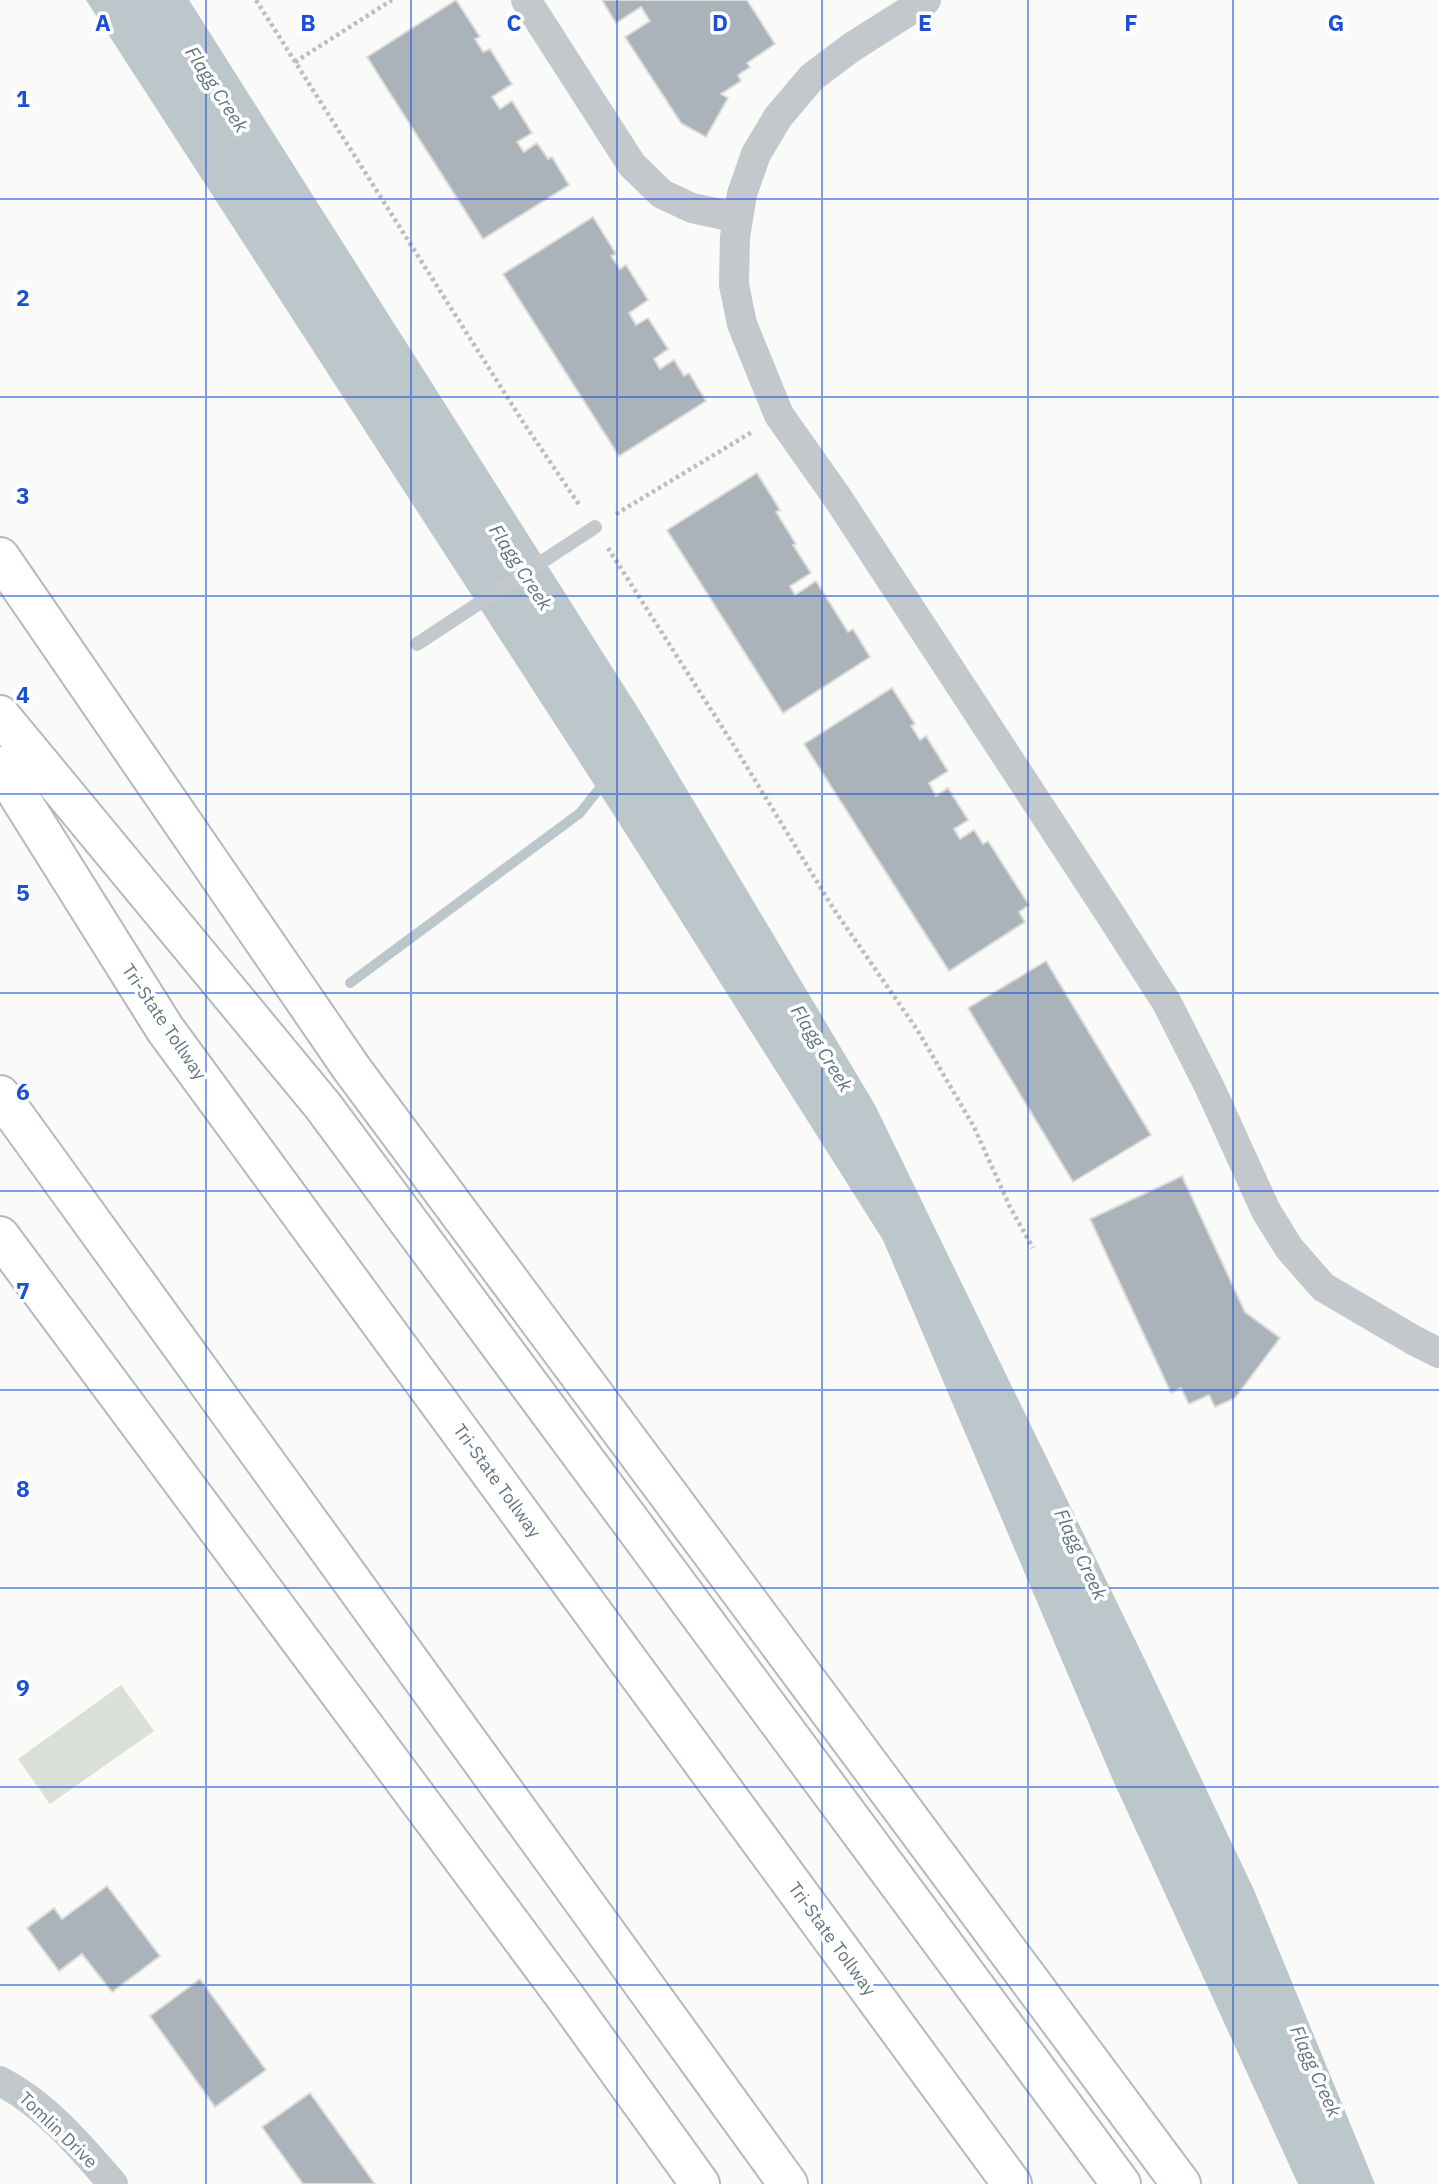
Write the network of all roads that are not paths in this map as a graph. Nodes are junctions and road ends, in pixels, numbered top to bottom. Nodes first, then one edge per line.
1 (526, 0) edge
2 (926, 0) edge
3 (738, 218) junction
4 (594, 527) road end
5 (0, 557) edge
6 (417, 644) dead end
7 (0, 715) edge
8 (0, 766) edge
9 (0, 1095) edge
10 (0, 1236) edge
11 (1439, 1353) edge
12 (0, 2081) edge
13 (113, 2184) edge
14 (700, 2184) edge
15 (788, 2184) edge
16 (1012, 2184) edge
17 (1121, 2184) edge
18 (1181, 2184) edge

1 - 3 street
2 - 3 street
3 - 11 street
4 - 6 lane
5 - 18 highway
7 - 17 highway
8 - 16 highway, Tri-State Tollway
9 - 15 highway
10 - 14 highway
12 - 13 street, Tomlin Drive

